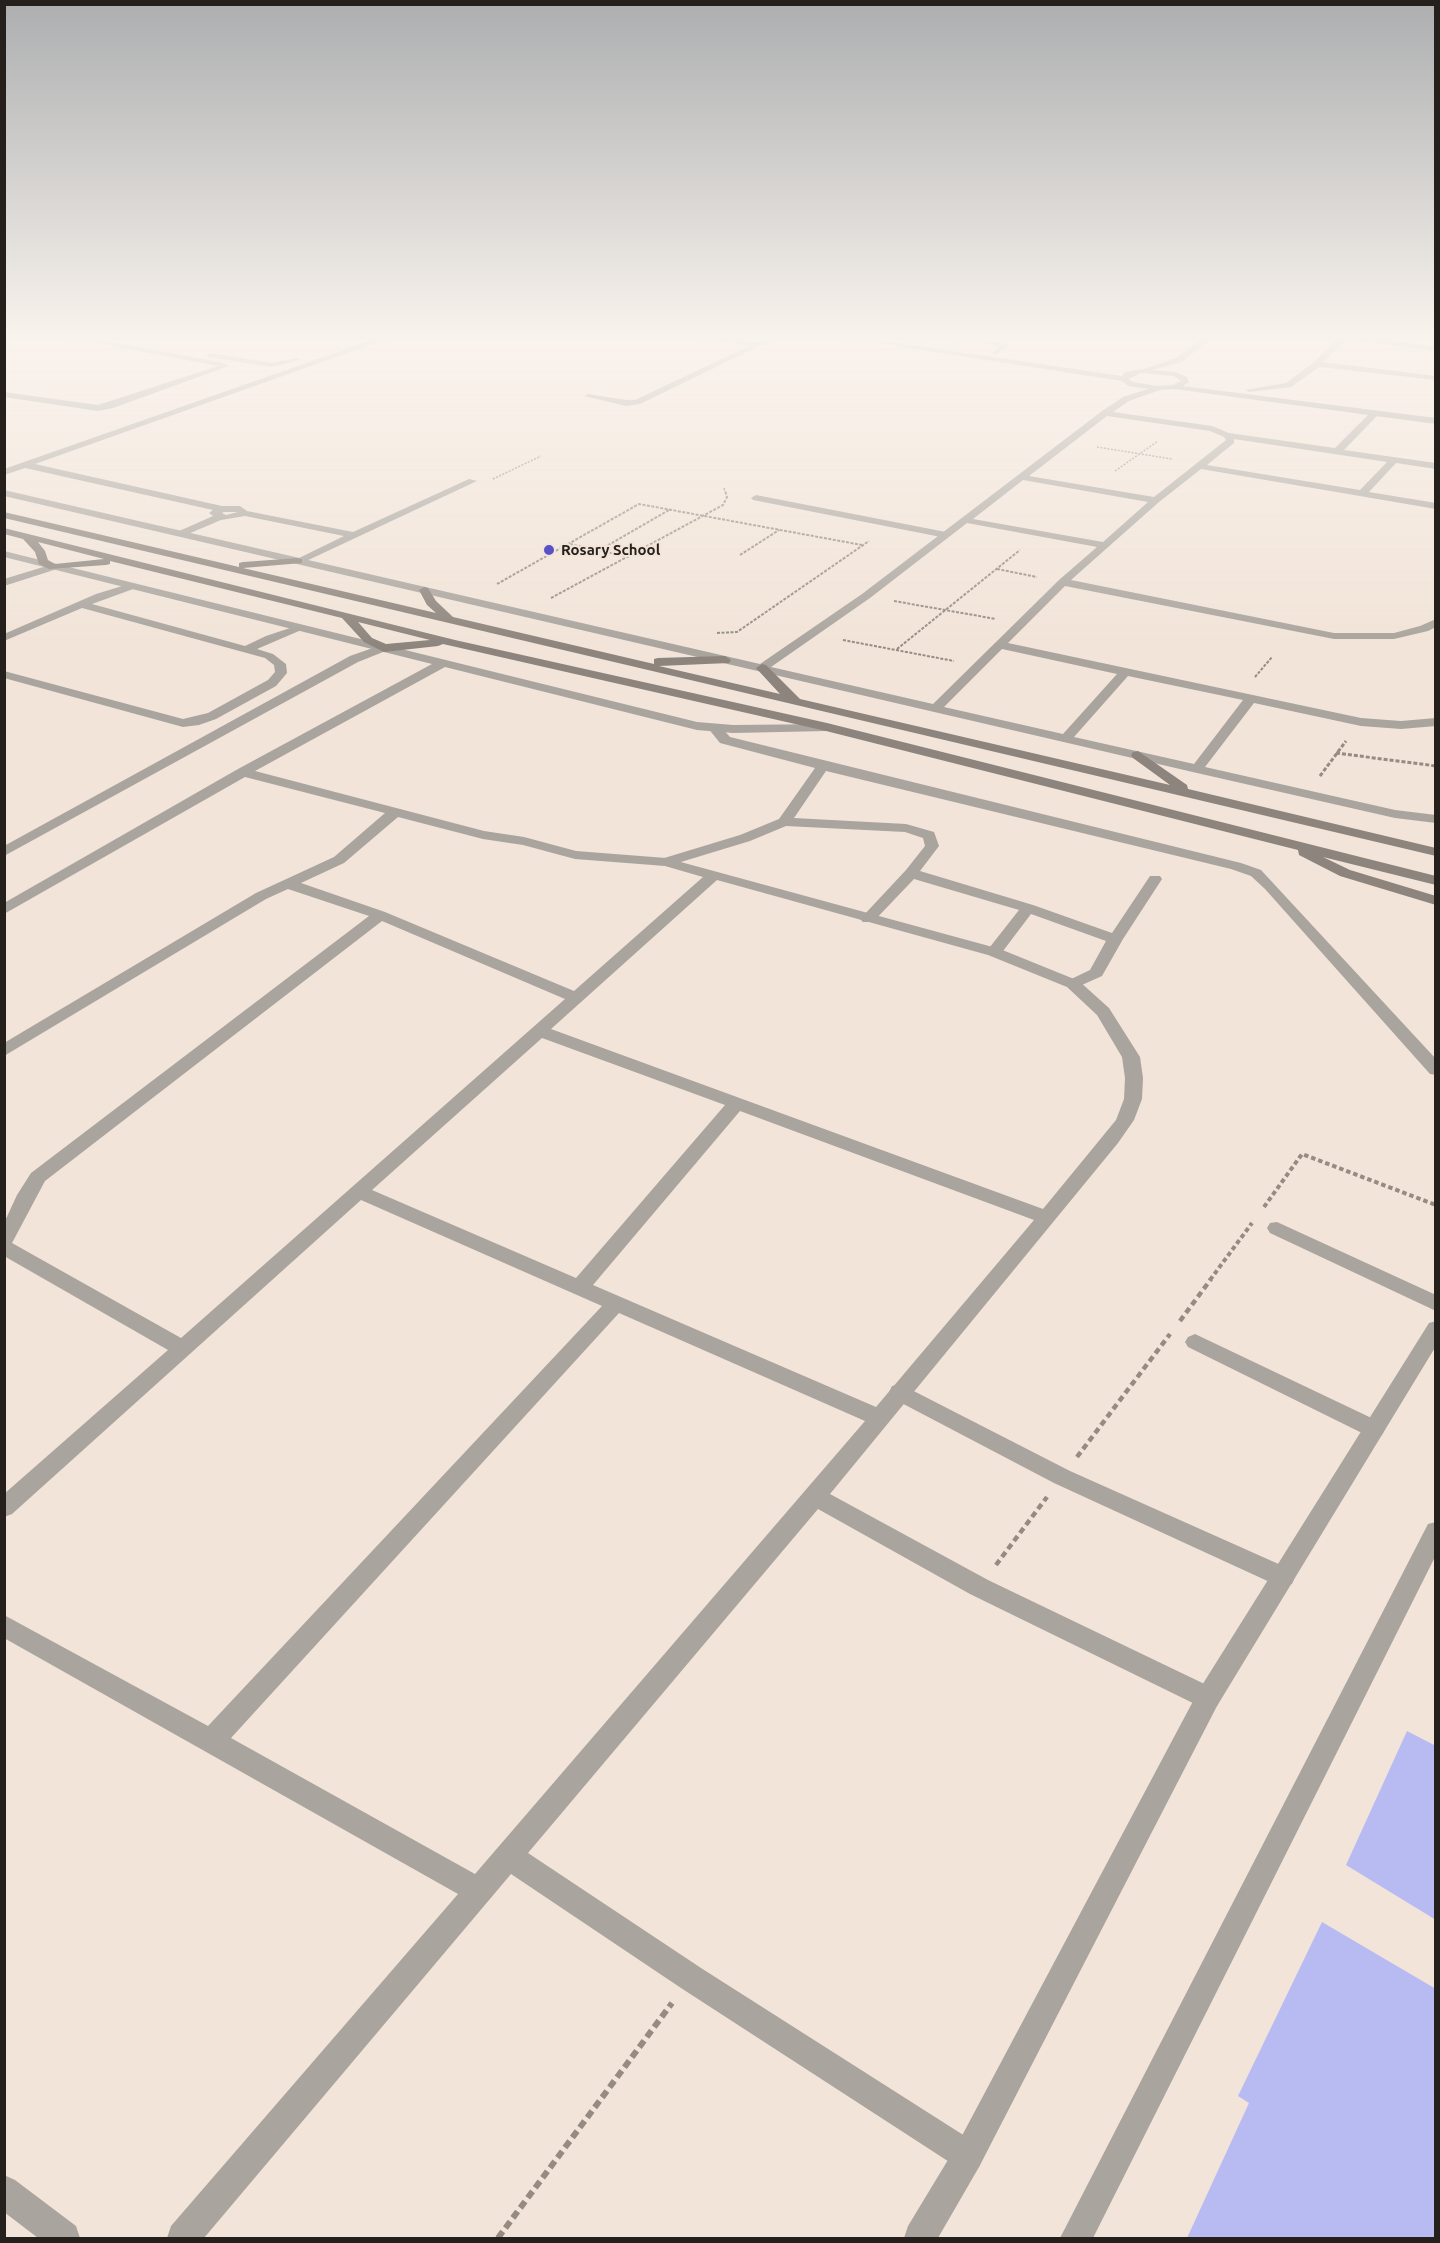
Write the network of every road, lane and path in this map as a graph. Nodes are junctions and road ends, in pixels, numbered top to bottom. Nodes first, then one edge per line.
1 (100, 439) edge
2 (1070, 439) edge
3 (1161, 439) edge
4 (1229, 439) edge
5 (1252, 439) edge
6 (1350, 439) edge
7 (1066, 442) junction
8 (1338, 451) junction
9 (1140, 454) junction
10 (541, 456) dead end
11 (1394, 460) junction
12 (25, 465) junction
13 (1200, 465) junction
14 (1436, 466) edge
15 (4, 472) edge
16 (1021, 477) junction
17 (472, 481) dead end
18 (489, 481) dead end
19 (724, 488) dead end
20 (1090, 489) junction
21 (4, 493) edge
22 (1362, 494) junction
23 (756, 498) dead end
24 (1156, 500) junction
25 (1436, 506) edge
26 (670, 510) junction
27 (221, 513) junction
28 (4, 515) edge
29 (704, 516) junction
30 (965, 520) junction
31 (892, 525) junction
32 (779, 530) junction
33 (4, 531) edge
34 (181, 534) junction
35 (1040, 534) junction
36 (353, 535) junction
37 (946, 535) junction
38 (27, 537) junction
39 (569, 543) junction
40 (862, 545) junction
41 (1104, 546) junction
42 (600, 550) junction
43 (4, 554) edge
44 (740, 555) dead end
45 (629, 557) junction
46 (125, 561) junction
47 (298, 561) junction
48 (217, 565) junction
49 (53, 567) junction
50 (997, 569) junction
51 (4, 582) edge
52 (1063, 582) junction
53 (132, 586) junction
54 (504, 586) dead end
55 (424, 590) junction
56 (544, 595) dead end
57 (554, 597) junction
58 (866, 597) junction
59 (565, 599) dead end
60 (81, 604) junction
61 (945, 610) junction
62 (524, 613) junction
63 (345, 615) junction
64 (452, 621) junction
65 (1021, 623) junction
66 (1435, 623) edge
67 (300, 628) junction
68 (708, 631) dead end
69 (809, 633) junction
70 (4, 638) edge
71 (455, 643) junction
72 (1000, 645) junction
73 (384, 648) junction
74 (246, 650) junction
75 (897, 650) junction
76 (725, 660) junction
77 (619, 661) junction
78 (443, 663) junction
79 (978, 665) junction
80 (762, 668) junction
81 (1125, 672) junction
82 (4, 674) edge
83 (1251, 698) junction
84 (799, 702) junction
85 (936, 708) junction
86 (1361, 722) junction
87 (1436, 722) edge
88 (1420, 723) junction
89 (714, 728) junction
90 (826, 728) junction
91 (1436, 737) edge
92 (1066, 738) junction
93 (1336, 753) junction
94 (1138, 755) junction
95 (823, 766) junction
96 (1436, 766) edge
97 (1197, 769) junction
98 (243, 772) junction
99 (1307, 794) junction
100 (1197, 796) junction
101 (395, 812) junction
102 (1436, 819) edge
103 (784, 822) junction
104 (1380, 839) junction
105 (1436, 843) edge
106 (1297, 845) junction
107 (4, 852) edge
108 (1436, 852) edge
109 (666, 862) junction
110 (911, 873) junction
111 (714, 875) junction
112 (1155, 879) dead end
113 (1436, 881) edge
114 (285, 883) junction
115 (1436, 901) edge
116 (1028, 908) junction
117 (4, 910) edge
118 (380, 915) junction
119 (868, 919) junction
120 (1115, 939) junction
121 (994, 952) junction
122 (1073, 984) junction
123 (577, 998) junction
124 (540, 1031) junction
125 (4, 1051) edge
126 (1436, 1070) edge
127 (737, 1103) junction
128 (359, 1192) junction
129 (1048, 1218) junction
130 (1278, 1228) dead end
131 (4, 1239) edge
132 (4, 1247) edge
133 (579, 1288) junction
134 (616, 1304) junction
135 (1436, 1304) edge
136 (1436, 1328) edge
137 (1196, 1342) dead end
138 (183, 1349) junction
139 (900, 1392) junction
140 (880, 1418) junction
141 (1374, 1429) junction
142 (815, 1496) junction
143 (4, 1508) edge
144 (1436, 1531) edge
145 (1283, 1577) junction
146 (4, 1625) edge
147 (1209, 1698) junction
148 (211, 1741) junction
149 (508, 1856) junction
150 (479, 1891) junction
151 (691, 1978) junction
152 (968, 2156) junction
153 (4, 2192) edge
154 (64, 2238) edge
155 (183, 2238) edge
156 (498, 2238) edge
157 (920, 2238) edge
158 (1076, 2238) edge

1 - 12 street
2 - 7 street
3 - 9 path
4 - 13 street
5 - 8 street
6 - 8 street
7 - 9 path
7 - 16 street
8 - 11 street
9 - 13 path
9 - 20 path
10 - 18 path
11 - 14 street
11 - 22 street
12 - 15 street
12 - 27 street
13 - 22 street
13 - 24 street
16 - 20 street
16 - 30 street
17 - 36 street
19 - 29 path
20 - 24 street
21 - 34 street
22 - 25 street
23 - 31 street
24 - 41 street
26 - 29 path
26 - 39 path
26 - 42 path
27 - 34 street
27 - 36 street
28 - 48 main road
29 - 32 path
29 - 45 path
30 - 35 street
30 - 37 street
31 - 37 street
31 - 40 path
32 - 40 path
32 - 44 path
33 - 38 main road
34 - 47 street
35 - 41 street
35 - 50 path
36 - 47 street
37 - 58 street
38 - 46 main road
38 - 49 main road
39 - 42 path
39 - 54 path
40 - 68 path
41 - 52 street
42 - 45 path
43 - 49 street
45 - 57 path
46 - 49 main road
46 - 63 main road
47 - 48 main road
47 - 55 street
48 - 64 main road
49 - 51 street
49 - 53 street
50 - 52 path
50 - 61 path
52 - 65 street
52 - 66 street
53 - 60 street
53 - 67 street
55 - 62 street
55 - 64 main road
56 - 57 path
57 - 59 path
57 - 62 path
58 - 61 path
58 - 69 street
60 - 70 street
60 - 74 street
61 - 65 path
61 - 75 path
62 - 76 street
63 - 71 main road
63 - 73 main road
64 - 77 main road
65 - 72 street
67 - 73 street
67 - 74 street
69 - 75 path
69 - 80 street
71 - 73 main road
71 - 90 main road
72 - 79 street
72 - 81 street
73 - 78 street
73 - 107 street
74 - 82 street
75 - 79 path
76 - 77 main road
76 - 80 street
77 - 84 main road
78 - 89 street
78 - 98 street
79 - 85 street
80 - 84 main road
80 - 85 street
81 - 83 street
81 - 92 street
83 - 86 street
83 - 97 street
84 - 100 main road
85 - 92 street
86 - 88 street
86 - 93 path
87 - 88 street
88 - 91 street
89 - 90 street
89 - 95 street
90 - 106 main road
92 - 94 street
93 - 96 path
93 - 99 path
94 - 97 street
94 - 100 main road
95 - 103 street
95 - 126 street
97 - 99 street
98 - 101 street
98 - 117 street
99 - 102 street
100 - 104 main road
101 - 109 street
101 - 114 street
103 - 109 street
103 - 110 street
104 - 105 main road
104 - 108 main road
106 - 113 main road
106 - 115 main road
109 - 111 street
110 - 116 street
110 - 119 street
111 - 119 street
111 - 123 street
112 - 120 street
114 - 118 street
114 - 125 street
116 - 120 street
116 - 121 street
118 - 123 street
118 - 131 street
119 - 121 street
120 - 122 street
121 - 122 street
122 - 129 street
123 - 124 street
124 - 127 street
124 - 128 street
127 - 129 street
127 - 133 street
128 - 133 street
128 - 138 street
129 - 139 street
130 - 135 street
132 - 138 street
133 - 134 street
134 - 140 street
134 - 148 street
136 - 141 street
137 - 141 street
138 - 143 street
139 - 140 street
139 - 145 street
140 - 142 street
141 - 145 street
142 - 147 street
142 - 149 street
144 - 158 street
145 - 147 street
146 - 148 street
147 - 152 street
148 - 150 street
149 - 150 street
149 - 151 street
150 - 155 street
151 - 152 street
151 - 156 path
152 - 157 street
153 - 154 street

